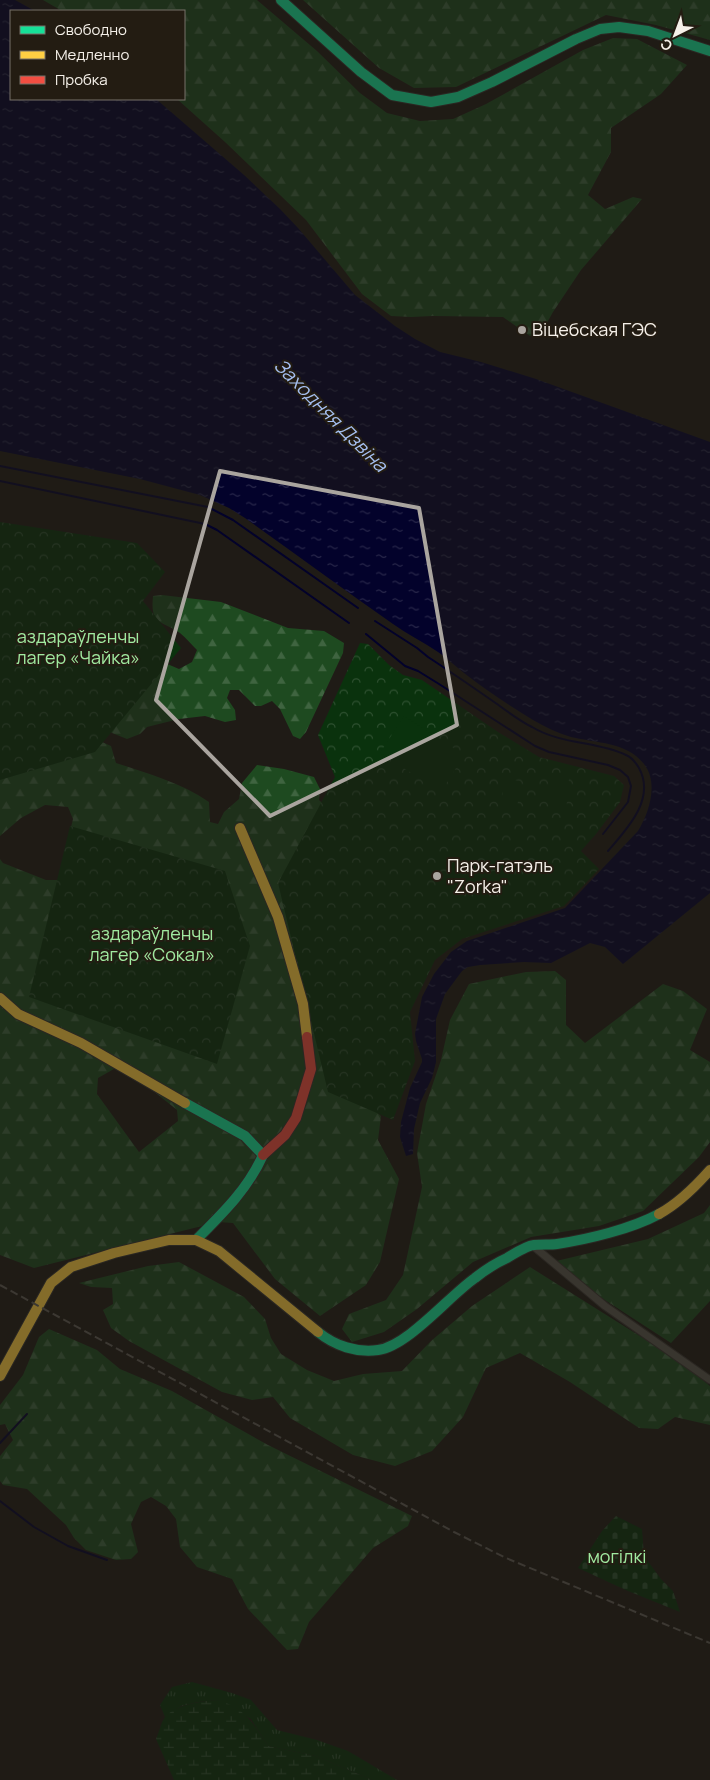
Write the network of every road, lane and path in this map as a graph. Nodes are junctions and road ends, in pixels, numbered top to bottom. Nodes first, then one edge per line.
1 (281, 0) edge
2 (710, 51) edge
3 (240, 828) dead end
4 (0, 998) edge
5 (263, 1154) junction
6 (710, 1170) edge
7 (196, 1240) junction
8 (532, 1245) junction
9 (0, 1376) edge
10 (710, 1380) edge

1 - 2 street
3 - 5 street
4 - 5 street
5 - 7 street
6 - 8 street
7 - 8 street
7 - 9 street
8 - 10 street

